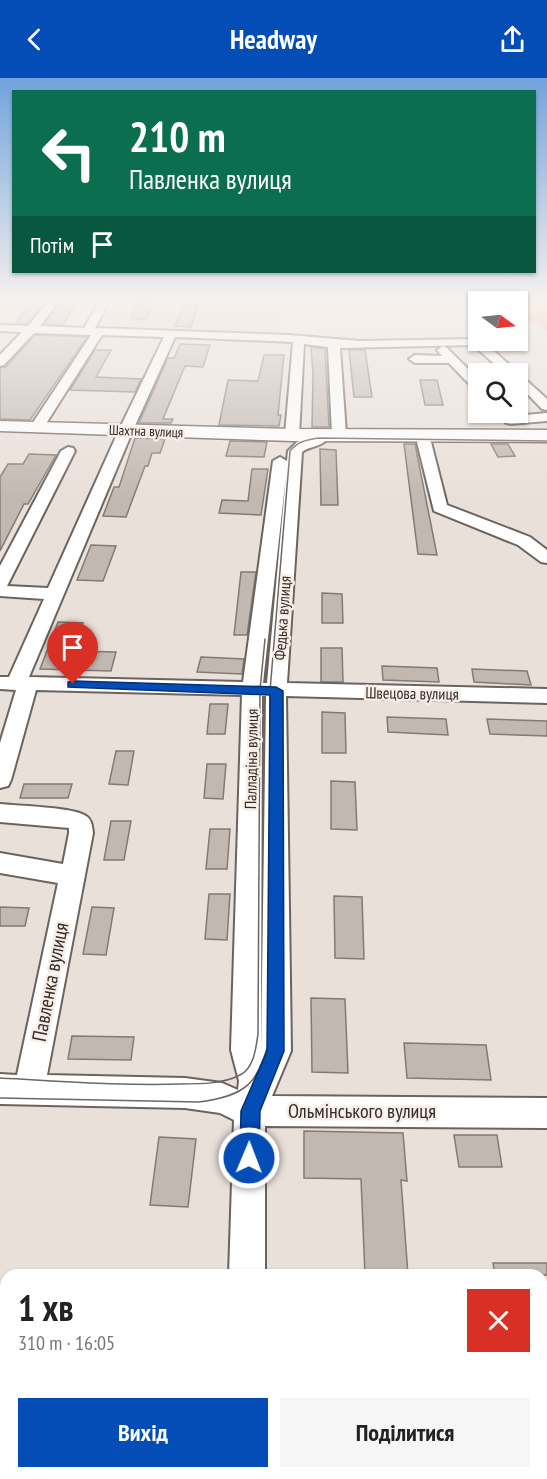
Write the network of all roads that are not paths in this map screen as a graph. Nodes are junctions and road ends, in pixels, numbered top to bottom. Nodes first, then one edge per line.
1 (75, 367) edge
2 (155, 367) edge
3 (302, 367) edge
4 (338, 367) edge
5 (528, 388) edge
6 (547, 406) edge
7 (547, 417) edge
8 (528, 419) edge
9 (0, 426) edge
10 (37, 427) junction
11 (126, 430) junction
12 (547, 436) edge
13 (313, 438) junction
14 (424, 441) junction
15 (547, 443) edge
16 (68, 451) dead end
17 (547, 558) edge
18 (0, 584) edge
19 (0, 591) edge
20 (56, 594) junction
21 (15, 683) edge
22 (252, 690) junction
23 (276, 691) junction
24 (547, 696) edge
25 (0, 780) edge
26 (0, 813) edge
27 (0, 863) edge
28 (72, 874) junction
29 (15, 1089) edge
30 (250, 1111) junction
31 (547, 1113) edge
32 (247, 1269) edge

1 - 10 street
2 - 11 street
3 - 13 street, Палладіна вулиця
4 - 13 street
5 - 6 street
7 - 8 street
9 - 10 main road, Шахтна вулиця
10 - 11 main road, Шахтна вулиця
11 - 13 main road, Шахтна вулиця
11 - 20 street
12 - 13 main road, Шахтна вулиця
13 - 14 main road, Шахтна вулиця
13 - 22 street, Палладіна вулиця
13 - 23 street, Федька вулиця
14 - 15 main road, Шахтна вулиця
14 - 17 street
16 - 18 street
19 - 20 street
20 - 21 street
21 - 22 street
21 - 25 street
22 - 23 street
22 - 30 street, Палладіна вулиця
23 - 24 street, Швецова вулиця
23 - 30 street, Федька вулиця
26 - 28 street, Павленка вулиця
27 - 28 street
28 - 29 street, Павленка вулиця
29 - 30 street, Ольмінського вулиця
30 - 31 street, Ольмінського вулиця
30 - 32 street, Федька вулиця

